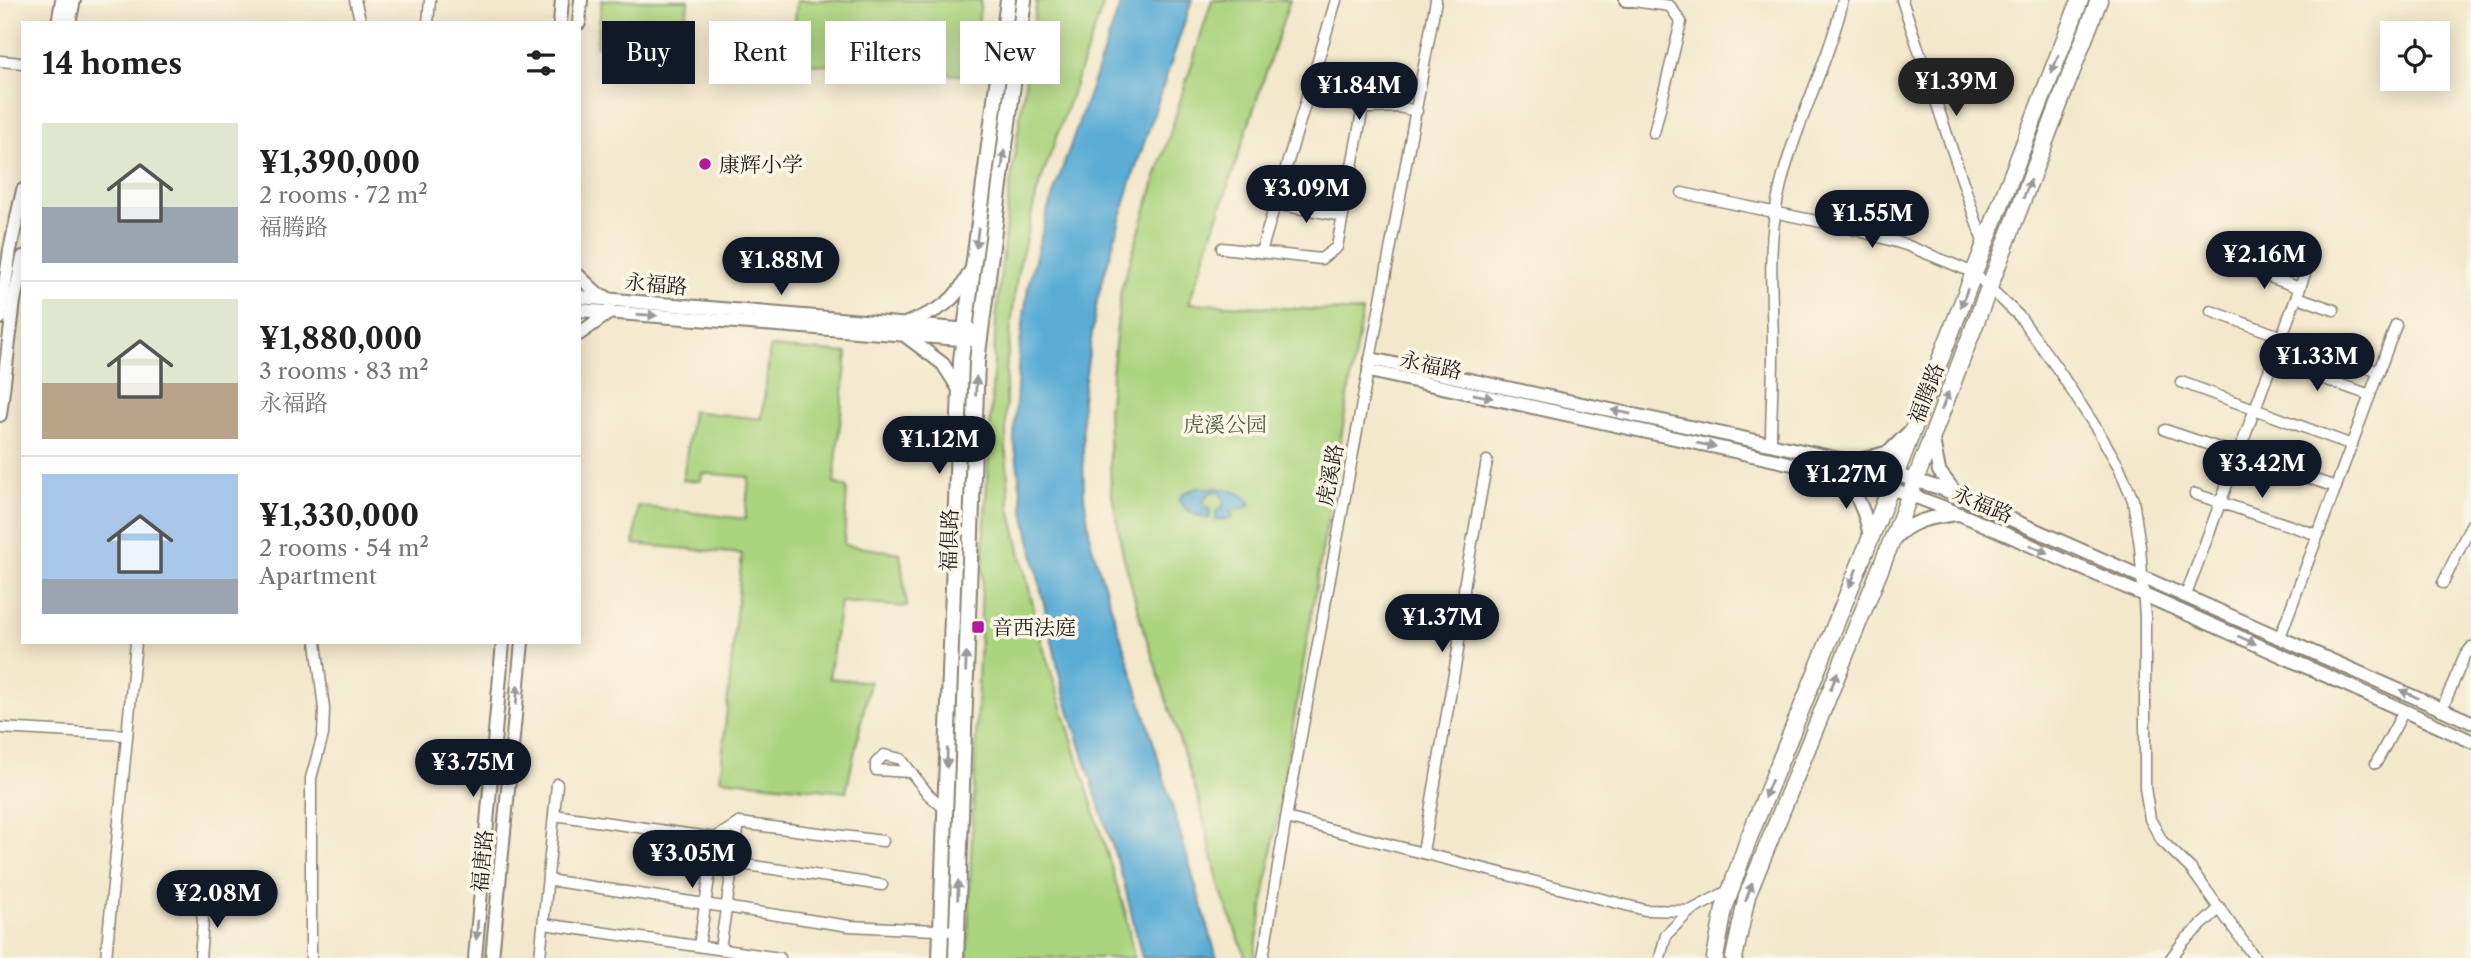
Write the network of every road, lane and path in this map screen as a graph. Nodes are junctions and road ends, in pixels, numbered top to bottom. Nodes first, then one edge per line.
1 (62, 0) edge
2 (74, 0) edge
3 (355, 0) edge
4 (430, 0) edge
5 (562, 0) edge
6 (581, 0) edge
7 (1008, 0) edge
8 (1024, 0) edge
9 (1336, 0) edge
10 (1436, 0) edge
11 (1626, 0) edge
12 (1633, 0) edge
13 (1843, 0) edge
14 (1902, 0) edge
15 (2080, 0) edge
16 (2099, 0) edge
17 (58, 21) edge
18 (69, 21) edge
19 (360, 21) edge
20 (428, 21) edge
21 (560, 21) edge
22 (579, 21) edge
23 (0, 61) edge
24 (21, 63) edge
25 (1307, 95) junction
26 (1363, 107) junction
27 (1417, 111) junction
28 (1654, 133) dead end
29 (1682, 193) dead end
30 (1275, 204) junction
31 (21, 205) edge
32 (1775, 214) junction
33 (1343, 216) junction
34 (1984, 245) junction
35 (1222, 248) dead end
36 (1261, 253) junction
37 (14, 256) edge
38 (2239, 266) dead end
39 (973, 267) junction
40 (2306, 271) dead end
41 (1974, 273) junction
42 (581, 278) edge
43 (1990, 286) junction
44 (2298, 293) junction
45 (581, 298) edge
46 (611, 306) junction
47 (581, 310) edge
48 (2334, 310) dead end
49 (2211, 311) dead end
50 (0, 318) edge
51 (2396, 325) dead end
52 (904, 330) junction
53 (581, 332) edge
54 (964, 334) junction
55 (980, 336) junction
56 (2282, 337) junction
57 (2273, 361) junction
58 (1370, 365) junction
59 (2379, 372) junction
60 (2181, 382) dead end
61 (960, 391) junction
62 (2370, 395) junction
63 (2255, 410) junction
64 (0, 415) edge
65 (1914, 427) junction
66 (2165, 430) dead end
67 (1933, 433) junction
68 (1771, 444) junction
69 (2351, 445) junction
70 (2239, 454) junction
71 (1487, 461) dead end
72 (1854, 462) junction
73 (1843, 475) junction
74 (1893, 480) junction
75 (1912, 487) junction
76 (2336, 487) junction
77 (2196, 494) dead end
78 (1961, 497) junction
79 (2221, 502) junction
80 (1957, 514) junction
81 (2471, 525) edge
82 (2318, 535) junction
83 (1870, 537) junction
84 (1890, 545) junction
85 (2142, 576) junction
86 (2444, 583) dead end
87 (2144, 594) junction
88 (2186, 595) junction
89 (2280, 637) junction
90 (136, 644) edge
91 (316, 644) edge
92 (503, 644) edge
93 (522, 644) edge
94 (2471, 648) edge
95 (2442, 709) junction
96 (2404, 710) junction
97 (2471, 722) edge
98 (0, 728) edge
99 (127, 735) junction
100 (2471, 741) edge
101 (2376, 763) dead end
102 (910, 772) dead end
103 (557, 784) dead end
104 (945, 809) junction
105 (554, 815) junction
106 (1286, 818) junction
107 (739, 823) junction
108 (715, 838) junction
109 (883, 841) dead end
110 (1423, 852) junction
111 (733, 863) junction
112 (548, 880) junction
113 (882, 885) dead end
114 (1731, 890) junction
115 (201, 903) dead end
116 (705, 903) junction
117 (726, 906) junction
118 (2220, 908) junction
119 (1690, 911) junction
120 (544, 924) junction
121 (941, 930) junction
122 (957, 931) junction
123 (699, 946) junction
124 (720, 949) junction
125 (540, 957) edge
126 (106, 958) edge
127 (200, 958) edge
128 (311, 958) edge
129 (475, 958) edge
130 (492, 958) edge
131 (780, 958) edge
132 (940, 958) edge
133 (956, 958) edge
134 (1263, 958) edge
135 (1660, 958) edge
136 (1715, 958) edge
137 (1734, 958) edge
138 (2171, 958) edge
139 (2255, 958) edge

1 - 17 street
2 - 18 street
3 - 19 street
4 - 20 street
5 - 21 street
6 - 22 street
7 -> 39 main road, 福俱路
55 -> 8 main road, 福俱路
9 - 25 street
10 - 27 street, 虎溪路
11 - 12 street
12 - 28 street
13 - 32 street
14 - 34 street
15 -> 34 main road, 福腾路
43 -> 16 main road, 福腾路
23 - 24 street
25 - 26 street
25 - 30 street
26 - 27 street
26 - 33 street
27 - 58 street, 虎溪路
29 - 32 street
30 - 33 street
30 - 36 street
31 - 37 street
32 - 41 street
32 - 68 street
33 - 36 street
34 - 41 main road, 福腾路
35 - 36 street
37 - 50 street
37 - 64 street
38 - 44 street
39 - 52 street
39 - 54 main road, 福俱路
40 - 44 street
41 - 43 street
41 -> 65 main road, 福腾路
42 - 46 street
67 -> 43 main road, 福腾路
43 - 85 street
44 - 48 street
44 - 56 street
45 - 46 street, 永福路
46 - 47 street, 永福路
46 - 52 street, 永福路
46 - 53 street
49 - 56 street
51 - 59 street
52 - 54 street, 永福路
52 - 61 street
54 - 55 street, 永福路
54 - 61 main road, 福俱路
122 -> 55 main road, 福俱路
56 - 57 street
56 - 59 street
57 - 62 street
57 - 63 street
68 -> 58 street, 永福路
58 -> 73 street, 永福路
58 - 106 street, 虎溪路
59 - 62 street
60 - 63 street
61 -> 104 main road, 福俱路
62 - 69 street
63 - 69 street
63 - 70 street
65 - 72 street
65 - 74 main road, 福腾路
66 - 70 street
67 - 75 main road, 福腾路
67 - 78 street
68 - 72 street, 永福路
69 - 76 street
70 - 76 street
70 - 79 street
71 - 110 street
72 - 74 street, 永福路
73 - 74 street, 永福路
73 - 83 street
74 - 75 street, 永福路
74 - 83 main road, 福腾路
75 - 78 street, 永福路
75 - 80 street, 永福路
75 - 84 main road, 福腾路
76 - 82 street
77 - 79 street
78 - 85 street, 永福路
79 - 82 street
79 - 88 street
80 - 84 street
80 -> 87 street, 永福路
81 - 86 street
82 - 89 street
83 -> 114 main road, 福腾路
137 -> 84 main road, 福腾路
85 - 87 street
85 - 88 street, 永福路
87 -> 96 street, 永福路
87 - 118 street
88 - 89 street, 永福路
95 -> 89 street, 永福路
90 - 99 street
91 - 128 street
92 -> 129 street, 福唐路
130 -> 93 street, 福唐路
94 - 95 street
95 - 97 street, 永福路
96 - 100 street, 永福路
96 - 101 street
98 - 99 street
99 - 126 street
102 - 104 street
103 - 105 street
104 - 121 main road, 福俱路
105 - 108 street
105 - 112 street
106 - 110 street
106 - 134 street, 虎溪路
107 - 108 street
107 - 109 street
107 - 111 street
108 - 116 street
110 - 119 street
111 - 113 street
111 - 117 street
112 - 116 street
112 - 120 street
114 - 119 street
114 - 136 main road, 福腾路
115 - 127 street
116 - 117 street
116 - 123 street
117 - 121 street
117 - 124 street
118 - 138 street
118 - 139 street
119 - 135 street
120 - 123 street
120 - 125 street
121 - 122 street
121 - 132 main road, 福俱路
122 - 133 main road, 福俱路
123 - 124 street
124 - 131 street

